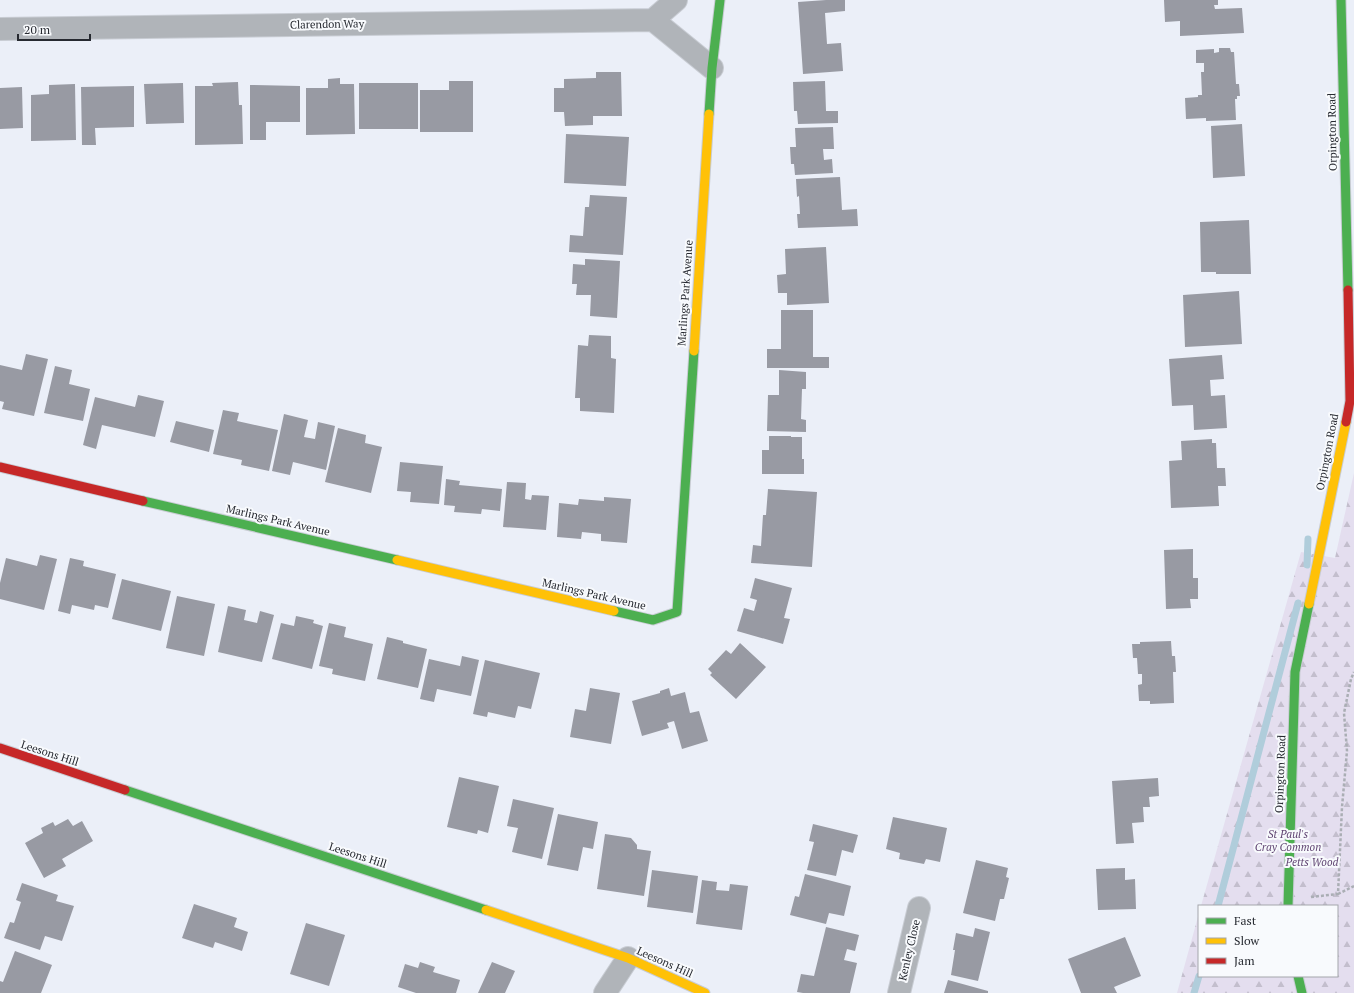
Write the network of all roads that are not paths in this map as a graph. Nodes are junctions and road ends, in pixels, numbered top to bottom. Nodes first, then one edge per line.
1 (676, 0) edge
2 (720, 0) edge
3 (1341, 0) edge
4 (653, 20) junction
5 (0, 29) edge
6 (712, 68) junction
7 (0, 467) edge
8 (0, 749) edge
9 (1288, 903) edge
10 (919, 908) dead end
11 (628, 958) junction
12 (1298, 977) edge
13 (605, 993) edge
14 (704, 993) edge
15 (899, 993) edge
16 (1302, 993) edge

1 - 4 street
2 - 6 street, Marlings Park Avenue
3 - 9 street, Orpington Road
4 - 5 street, Clarendon Way
4 - 6 street
6 - 7 street, Marlings Park Avenue
8 - 11 street, Leesons Hill
10 - 15 street, Kenley Close
11 - 13 street
11 - 14 street, Leesons Hill
12 - 16 street

